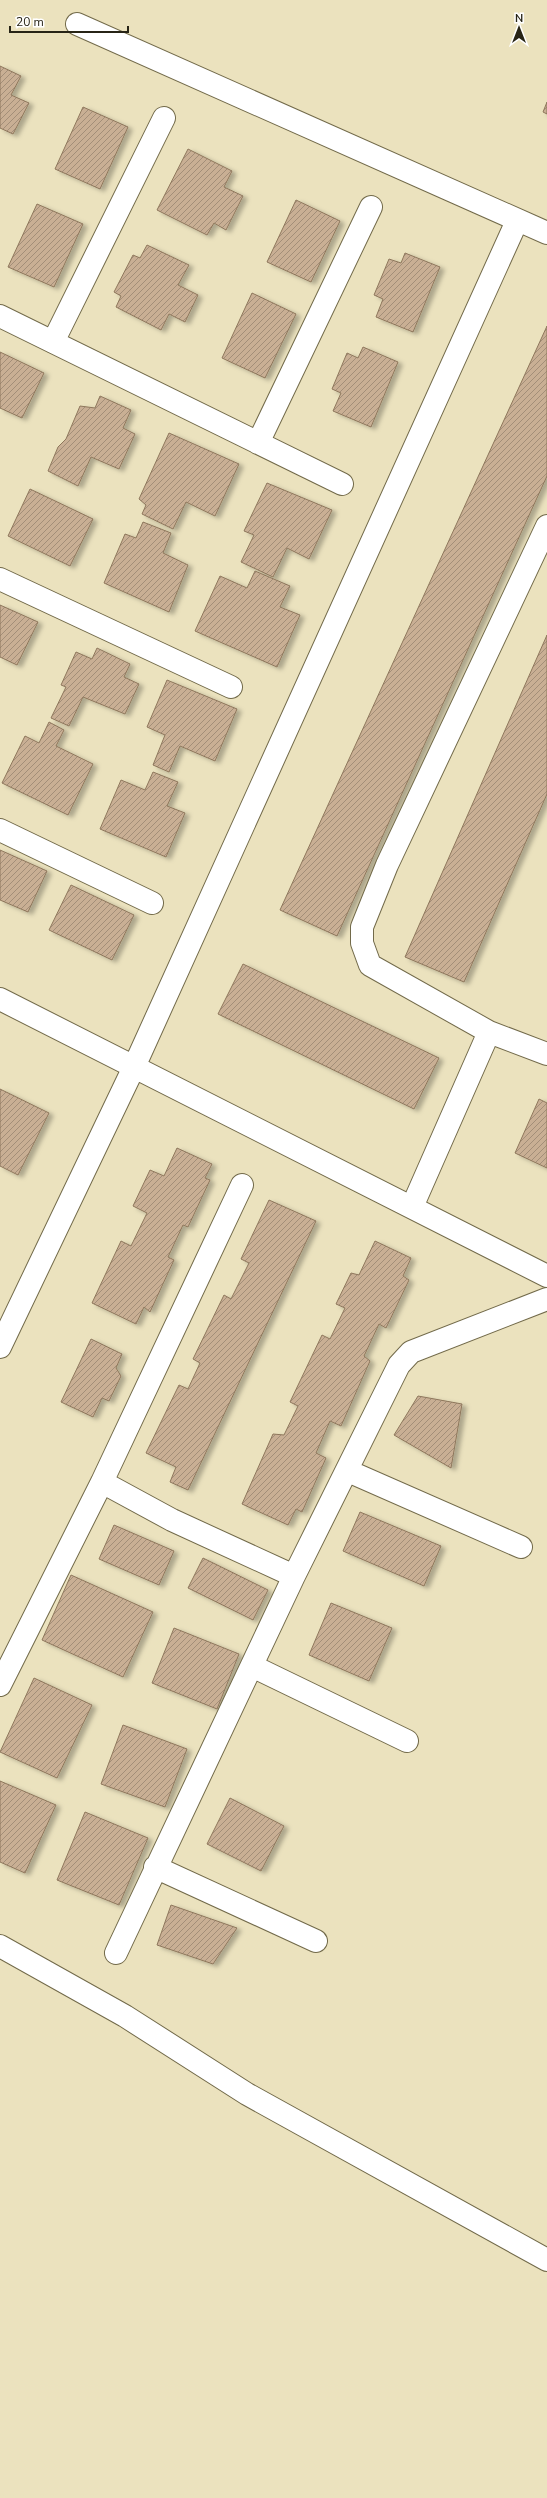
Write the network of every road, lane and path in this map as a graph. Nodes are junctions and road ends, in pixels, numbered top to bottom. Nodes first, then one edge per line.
1 (77, 24) dead end
2 (164, 118) dead end
3 (371, 207) dead end
4 (517, 220) junction
5 (547, 233) edge
6 (0, 316) edge
7 (53, 342) junction
8 (258, 443) junction
9 (342, 484) dead end
10 (547, 526) edge
11 (0, 579) edge
12 (231, 687) dead end
13 (0, 830) edge
14 (152, 903) dead end
15 (0, 999) edge
16 (489, 1032) junction
17 (547, 1054) edge
18 (134, 1067) junction
19 (242, 1185) dead end
20 (412, 1207) junction
21 (547, 1276) edge
22 (547, 1299) edge
23 (0, 1347) edge
24 (348, 1471) junction
25 (102, 1482) junction
26 (521, 1547) dead end
27 (294, 1576) junction
28 (252, 1666) junction
29 (0, 1685) edge
30 (407, 1741) dead end
31 (156, 1867) junction
32 (316, 1941) dead end
33 (0, 1946) edge
34 (116, 1953) dead end
35 (547, 2260) edge

1 - 4 street
2 - 7 street
3 - 8 street
4 - 5 street
4 - 18 street
6 - 7 street
7 - 8 street
8 - 9 street
10 - 16 street
11 - 12 street
13 - 14 street
15 - 18 street
16 - 17 street
16 - 20 street
18 - 20 street
18 - 23 street
19 - 25 street
20 - 21 street
22 - 24 street
24 - 26 street
24 - 27 street
25 - 27 street
25 - 29 street
27 - 28 street
28 - 30 street
28 - 31 street
31 - 32 street
31 - 34 street
33 - 35 street

